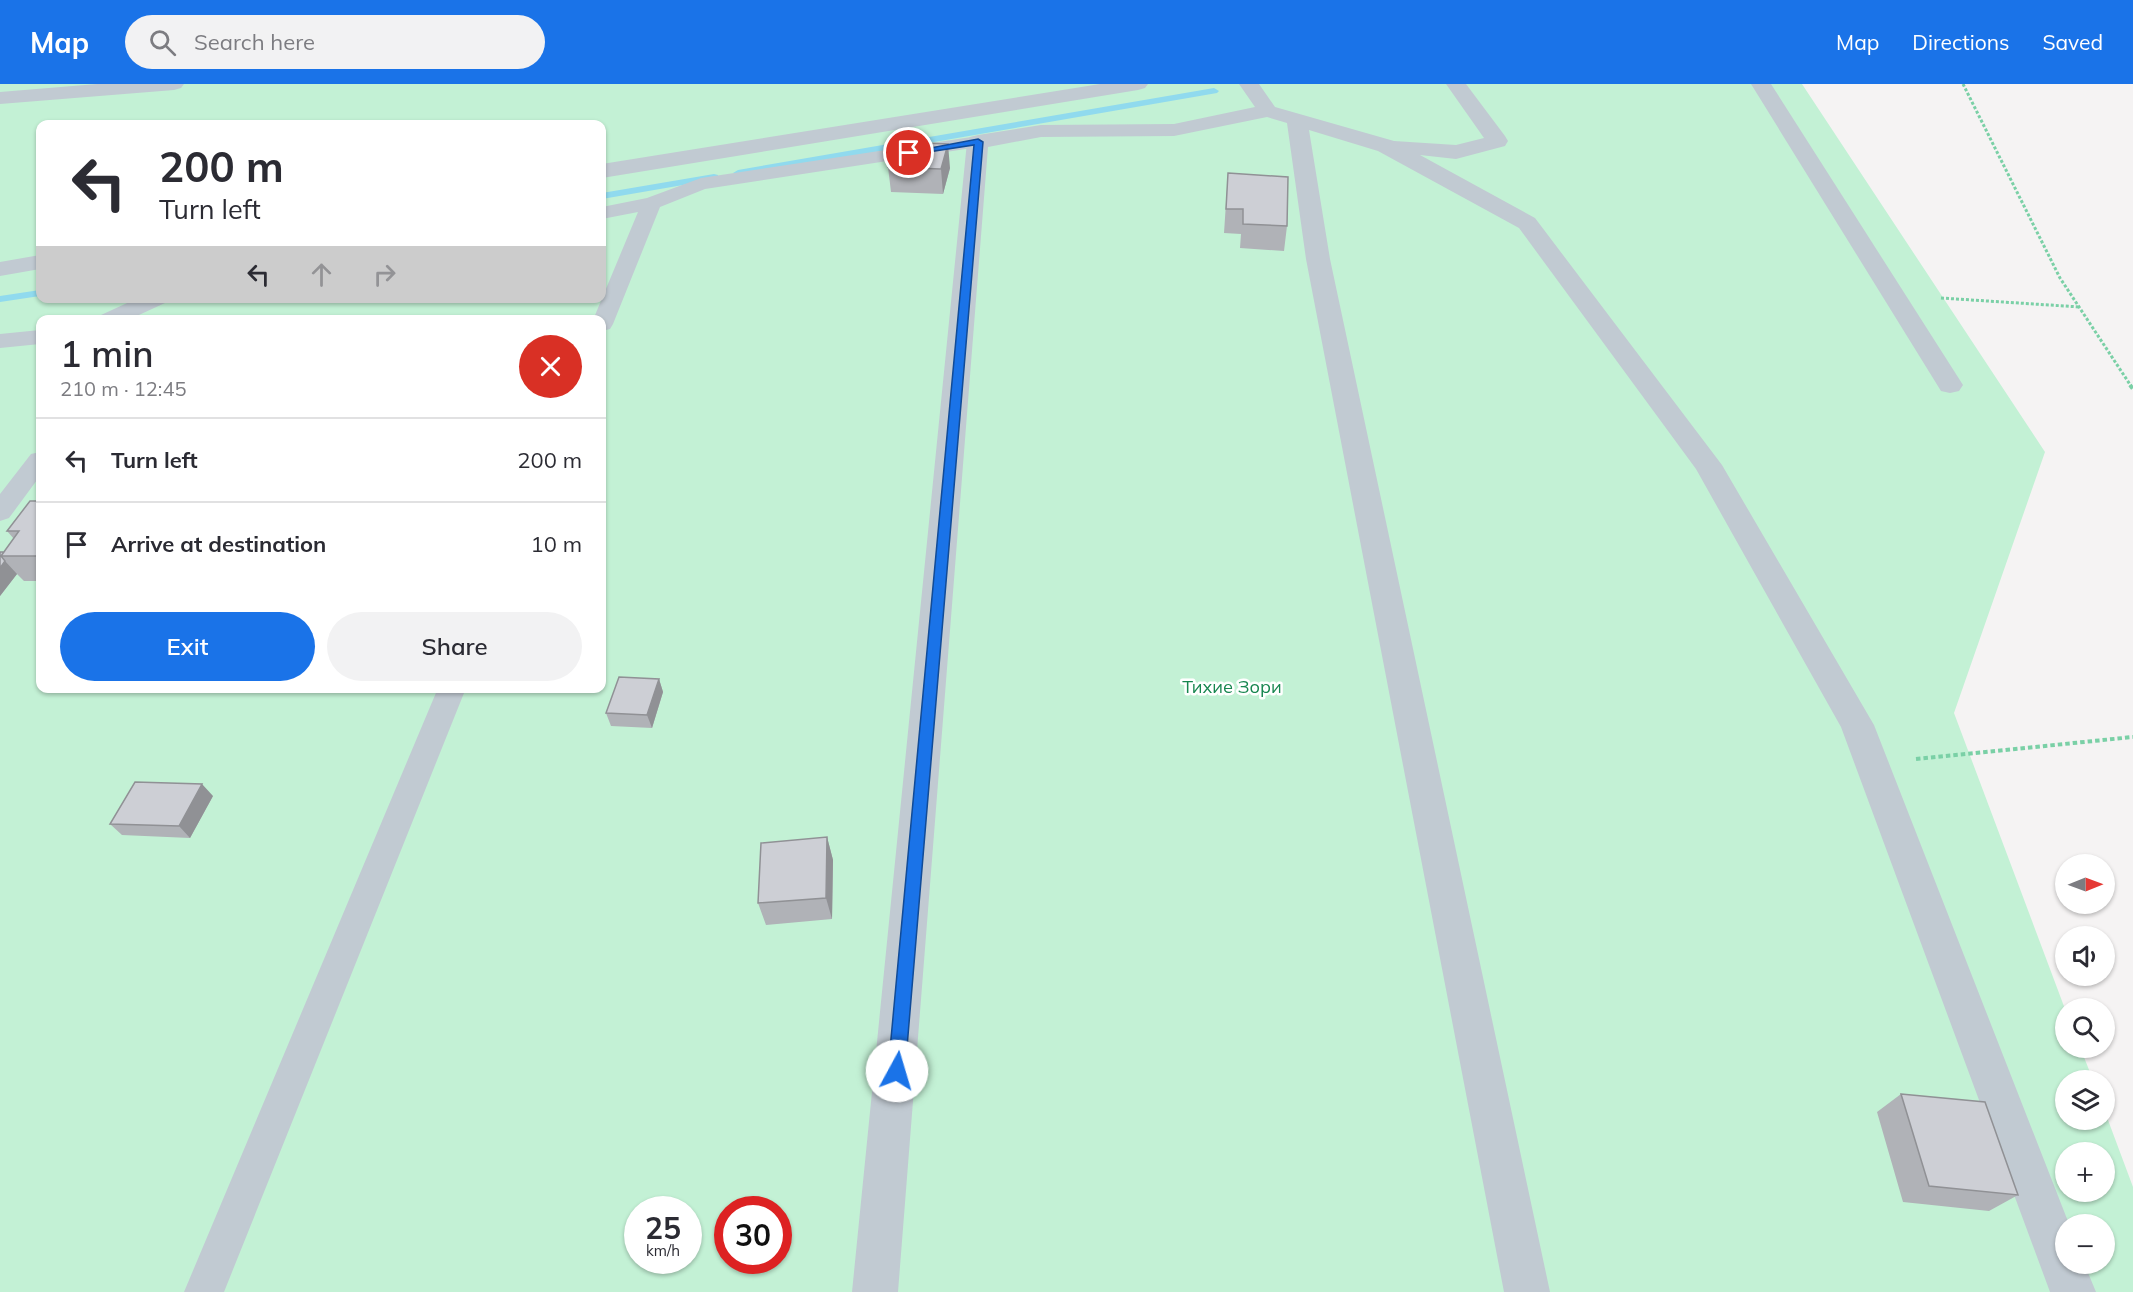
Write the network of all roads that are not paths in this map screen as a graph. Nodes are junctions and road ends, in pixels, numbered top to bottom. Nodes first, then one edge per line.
1 (174, 84) edge
2 (1138, 84) edge
3 (1249, 84) edge
4 (1456, 84) edge
5 (1761, 84) edge
6 (0, 98) edge
7 (1283, 115) junction
8 (978, 142) junction
9 (1386, 146) junction
10 (606, 170) edge
11 (652, 202) junction
12 (606, 212) edge
13 (36, 263) edge
14 (0, 269) edge
15 (146, 303) edge
16 (120, 315) edge
17 (606, 315) edge
18 (36, 337) edge
19 (0, 340) edge
20 (1950, 386) dead end
21 (36, 465) edge
22 (0, 513) edge
23 (450, 693) edge
24 (204, 1292) edge
25 (875, 1292) edge
26 (1527, 1292) edge
27 (2073, 1292) edge

1 - 6 street
2 - 10 street
3 - 7 street
4 - 9 street
5 - 20 street
7 - 8 street
7 - 9 street
7 - 26 street
8 - 11 lane
8 - 25 street
9 - 27 street
11 - 12 lane
11 - 17 lane
13 - 14 street
15 - 16 lane
18 - 19 lane
21 - 22 lane
23 - 24 lane

